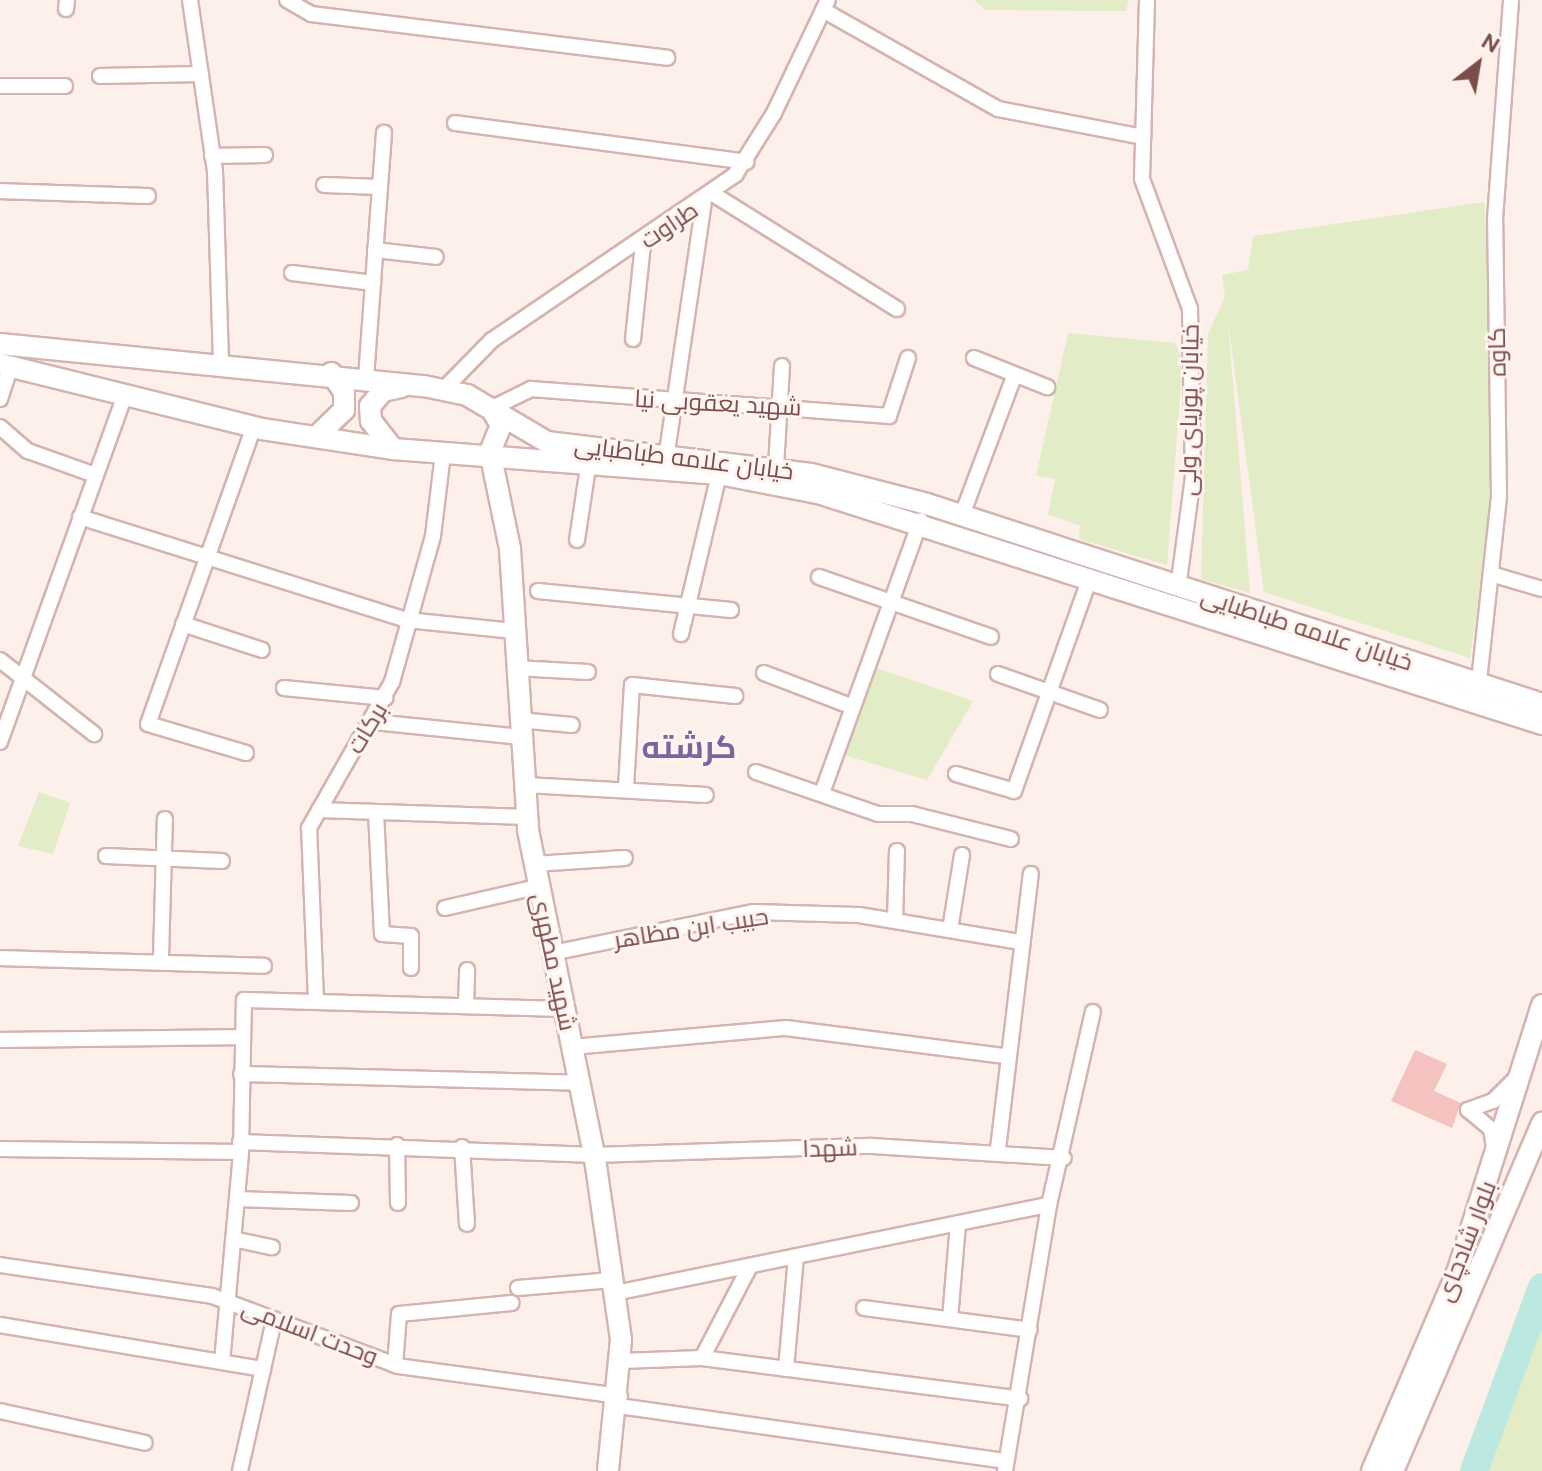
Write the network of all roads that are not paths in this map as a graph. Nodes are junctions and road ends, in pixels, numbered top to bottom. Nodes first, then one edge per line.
1 (190, 0) edge
2 (287, 0) edge
3 (1147, 0) edge
4 (1511, 0) edge
5 (826, 5) edge
6 (667, 58) dead end
7 (201, 74) junction
8 (100, 76) dead end
9 (0, 86) edge
10 (65, 86) dead end
11 (455, 123) dead end
12 (384, 133) dead end
13 (1143, 137) junction
14 (265, 155) dead end
15 (212, 156) junction
16 (746, 162) junction
17 (324, 185) dead end
18 (380, 187) junction
19 (0, 191) edge
20 (148, 196) dead end
21 (708, 198) junction
22 (643, 244) junction
23 (375, 250) junction
24 (436, 257) dead end
25 (292, 273) dead end
26 (373, 283) junction
27 (897, 309) dead end
28 (633, 339) dead end
29 (0, 344) edge
30 (908, 358) dead end
31 (974, 358) dead end
32 (221, 362) junction
33 (6, 365) edge
34 (782, 366) dead end
35 (331, 373) junction
36 (1014, 377) junction
37 (366, 378) junction
38 (414, 385) junction
39 (1047, 387) dead end
40 (443, 390) junction
41 (125, 394) junction
42 (0, 399) edge
43 (674, 403) junction
44 (780, 405) junction
45 (490, 409) junction
46 (0, 427) edge
47 (254, 427) junction
48 (316, 437) junction
49 (393, 449) junction
50 (490, 452) junction
51 (443, 453) junction
52 (665, 460) junction
53 (589, 461) junction
54 (721, 466) junction
55 (95, 475) junction
56 (774, 475) junction
57 (924, 512) junction
58 (80, 517) junction
59 (960, 523) junction
60 (577, 540) dead end
61 (206, 561) junction
62 (1093, 569) junction
63 (1491, 574) junction
64 (819, 577) dead end
65 (1178, 588) junction
66 (1542, 589) edge
67 (538, 591) dead end
68 (891, 602) junction
69 (687, 603) junction
70 (731, 610) dead end
71 (407, 620) junction
72 (183, 624) junction
73 (513, 631) junction
74 (681, 634) dead end
75 (991, 637) dead end
76 (262, 650) dead end
77 (0, 660) edge
78 (515, 668) junction
79 (588, 672) dead end
80 (764, 673) dead end
81 (24, 674) junction
82 (998, 674) dead end
83 (284, 688) dead end
84 (1047, 691) junction
85 (1477, 693) junction
86 (735, 696) dead end
87 (386, 698) junction
88 (1538, 701) edge
89 (853, 707) junction
90 (1100, 710) dead end
91 (374, 722) junction
92 (1542, 724) edge
93 (572, 725) dead end
94 (520, 728) junction
95 (94, 734) dead end
96 (0, 742) edge
97 (246, 753) dead end
98 (756, 772) dead end
99 (956, 774) dead end
100 (525, 785) junction
101 (626, 788) junction
102 (822, 793) junction
103 (706, 795) dead end
104 (319, 810) junction
105 (376, 812) junction
106 (527, 817) junction
107 (165, 819) dead end
108 (1011, 839) dead end
109 (897, 851) dead end
110 (962, 855) dead end
111 (106, 856) dead end
112 (164, 857) junction
113 (625, 858) dead end
114 (222, 861) dead end
115 (534, 864) junction
116 (1031, 874) dead end
117 (537, 887) junction
118 (445, 908) dead end
119 (895, 921) junction
120 (950, 930) junction
121 (1021, 942) junction
122 (552, 953) junction
123 (0, 958) edge
124 (161, 958) junction
125 (264, 966) dead end
126 (411, 968) dead end
127 (467, 970) dead end
128 (316, 1000) junction
129 (466, 1004) junction
130 (1542, 1005) edge
131 (565, 1009) junction
132 (1093, 1012) dead end
133 (242, 1037) junction
134 (0, 1040) edge
135 (572, 1047) junction
136 (1005, 1056) junction
137 (1526, 1059) junction
138 (241, 1074) junction
139 (580, 1083) junction
140 (1542, 1123) edge
141 (397, 1145) junction
142 (241, 1147) junction
143 (462, 1147) junction
144 (0, 1149) edge
145 (998, 1149) junction
146 (595, 1155) junction
147 (1064, 1158) junction
148 (1495, 1164) junction
149 (237, 1199) junction
150 (351, 1203) dead end
151 (398, 1203) dead end
152 (1049, 1205) junction
153 (958, 1223) junction
154 (467, 1224) dead end
155 (233, 1239) junction
156 (272, 1247) dead end
157 (796, 1256) junction
158 (0, 1265) edge
159 (750, 1266) junction
160 (614, 1287) junction
161 (518, 1288) dead end
162 (228, 1301) junction
163 (511, 1303) dead end
164 (864, 1308) dead end
165 (950, 1319) junction
166 (274, 1320) junction
167 (0, 1325) edge
168 (1030, 1330) junction
169 (702, 1358) junction
170 (621, 1361) junction
171 (222, 1362) junction
172 (395, 1365) junction
173 (263, 1369) junction
174 (786, 1369) junction
175 (1020, 1399) junction
176 (619, 1401) junction
177 (0, 1411) edge
178 (145, 1443) dead end
179 (1005, 1466) edge
180 (240, 1471) edge
181 (608, 1471) edge
182 (1372, 1471) edge
183 (1393, 1471) edge

1 - 7 street
2 - 6 street
3 - 13 street, خیابان پوریای ولی
4 - 63 street, کاوه
5 - 13 street
5 - 16 street, طراوت
7 - 8 street
7 - 15 street
9 - 10 street
11 - 16 street
12 - 18 street
13 - 65 street, خیابان پوریای ولی
14 - 15 street
15 - 32 street
16 - 21 street, طراوت
17 - 18 street
18 - 23 street
19 - 20 street
21 - 22 street, طراوت
21 - 27 street
21 - 43 street
22 - 28 street
22 - 40 street, طراوت
23 - 24 street
23 - 26 street
25 - 26 street
26 - 37 street
29 - 32 street, خیابان علامه طباطبایی
30 - 44 street, شهید یعقوبی نیا
31 - 36 street
32 - 35 street, خیابان علامه طباطبایی
33 - 41 street, خیابان علامه طباطبایی
33 - 42 street
34 - 44 street
35 - 37 street, خیابان علامه طباطبایی
35 - 48 street
36 - 39 street
36 - 59 street
37 - 38 street, خیابان علامه طباطبایی
38 - 40 street, خیابان علامه طباطبایی
38 - 49 street
40 - 45 street, خیابان علامه طباطبایی
41 - 47 street, خیابان علامه طباطبایی
41 - 55 street
43 - 44 street, شهید یعقوبی نیا
43 - 45 street, شهید یعقوبی نیا
43 - 52 street
44 - 56 street
45 - 50 street, شهید مطهری
45 - 52 street, خیابان علامه طباطبایی
46 - 55 street
47 - 48 street, خیابان علامه طباطبایی
47 - 61 street
48 - 49 street, خیابان علامه طباطبایی
49 - 51 street, خیابان علامه طباطبایی
50 - 51 street, خیابان علامه طباطبایی
50 - 53 street, خیابان علامه طباطبایی
50 - 73 street, شهید مطهری
51 - 71 street, برکات
52 - 53 street, خیابان علامه طباطبایی
52 - 54 street, خیابان علامه طباطبایی
53 - 60 street
54 - 56 street, خیابان علامه طباطبایی
54 - 69 street
55 - 58 street
56 - 57 street, خیابان علامه طباطبایی
57 - 59 street, خیابان علامه طباطبایی
57 - 68 street
58 - 61 street
58 - 81 street
59 - 62 street, خیابان علامه طباطبایی
61 - 71 street
61 - 72 street
62 - 65 street, خیابان علامه طباطبایی
62 - 84 street
62 - 85 street, خیابان علامه طباطبایی
63 - 66 street
63 - 85 street, کاوه
64 - 68 street
65 - 85 street, خیابان علامه طباطبایی
67 - 69 street
68 - 75 street
68 - 89 street
69 - 70 street
69 - 74 street
71 - 73 street
71 - 87 street, برکات
72 - 76 street
72 - 97 street
73 - 78 street, شهید مطهری
77 - 81 street
78 - 79 street
78 - 94 street, شهید مطهری
80 - 89 street
81 - 95 street
81 - 96 street
82 - 84 street
83 - 87 street
84 - 90 street
84 - 99 street
85 - 88 street, خیابان علامه طباطبایی
85 - 92 street, خیابان علامه طباطبایی
86 - 101 street
87 - 91 street, برکات
89 - 102 street
91 - 94 street
91 - 104 street, برکات
93 - 94 street
94 - 100 street, شهید مطهری
98 - 102 street
100 - 101 street
100 - 106 street, شهید مطهری
101 - 103 street
102 - 108 street
104 - 105 street
104 - 128 street, برکات
105 - 106 street
105 - 126 street
106 - 115 street, شهید مطهری
107 - 112 street
109 - 119 street
110 - 120 street
111 - 112 street
112 - 114 street
112 - 124 street
113 - 115 street
115 - 117 street, شهید مطهری
116 - 121 street
117 - 118 street
117 - 122 street, شهید مطهری
119 - 120 street, حبیب ابن مظاهر
119 - 122 street, حبیب ابن مظاهر
120 - 121 street, حبیب ابن مظاهر
121 - 136 street
122 - 131 street, شهید مطهری
123 - 124 street
124 - 125 street
127 - 129 street
128 - 129 street
128 - 133 street
129 - 131 street
130 - 137 street, بلوار شادچای
131 - 135 street, شهید مطهری
132 - 147 street
133 - 134 street
133 - 138 street
135 - 136 street
135 - 139 street, شهید مطهری
136 - 145 street
137 - 148 street, بلوار شادچای
137 - 148 street
138 - 139 street
138 - 142 street
139 - 146 street, شهید مطهری
140 - 183 street, بلوار شادچای
141 - 142 street, شهدا
141 - 143 street, شهدا
141 - 151 street
142 - 144 street, شهدا
142 - 149 street
143 - 146 street, شهدا
143 - 154 street
145 - 146 street, شهدا
145 - 147 street, شهدا
146 - 160 street, شهید مطهری
147 - 152 street
148 - 182 street, بلوار شادچای
149 - 150 street
149 - 155 street
152 - 153 street
152 - 168 street
153 - 157 street
153 - 165 street
155 - 156 street
155 - 162 street
157 - 159 street
157 - 174 street
158 - 162 street, وحدت اسلامی
159 - 160 street
159 - 169 street
160 - 161 street
160 - 170 street, شهید مطهری
162 - 166 street, وحدت اسلامی
162 - 171 street
163 - 172 street
164 - 165 street
165 - 168 street
166 - 172 street, وحدت اسلامی
166 - 173 street
167 - 171 street
168 - 175 street
169 - 170 street
169 - 174 street
170 - 176 street, شهید مطهری
171 - 173 street
172 - 176 street, وحدت اسلامی
173 - 180 street
174 - 175 street
175 - 179 street
176 - 179 street, وحدت اسلامی
176 - 181 street, شهید مطهری
177 - 178 street

